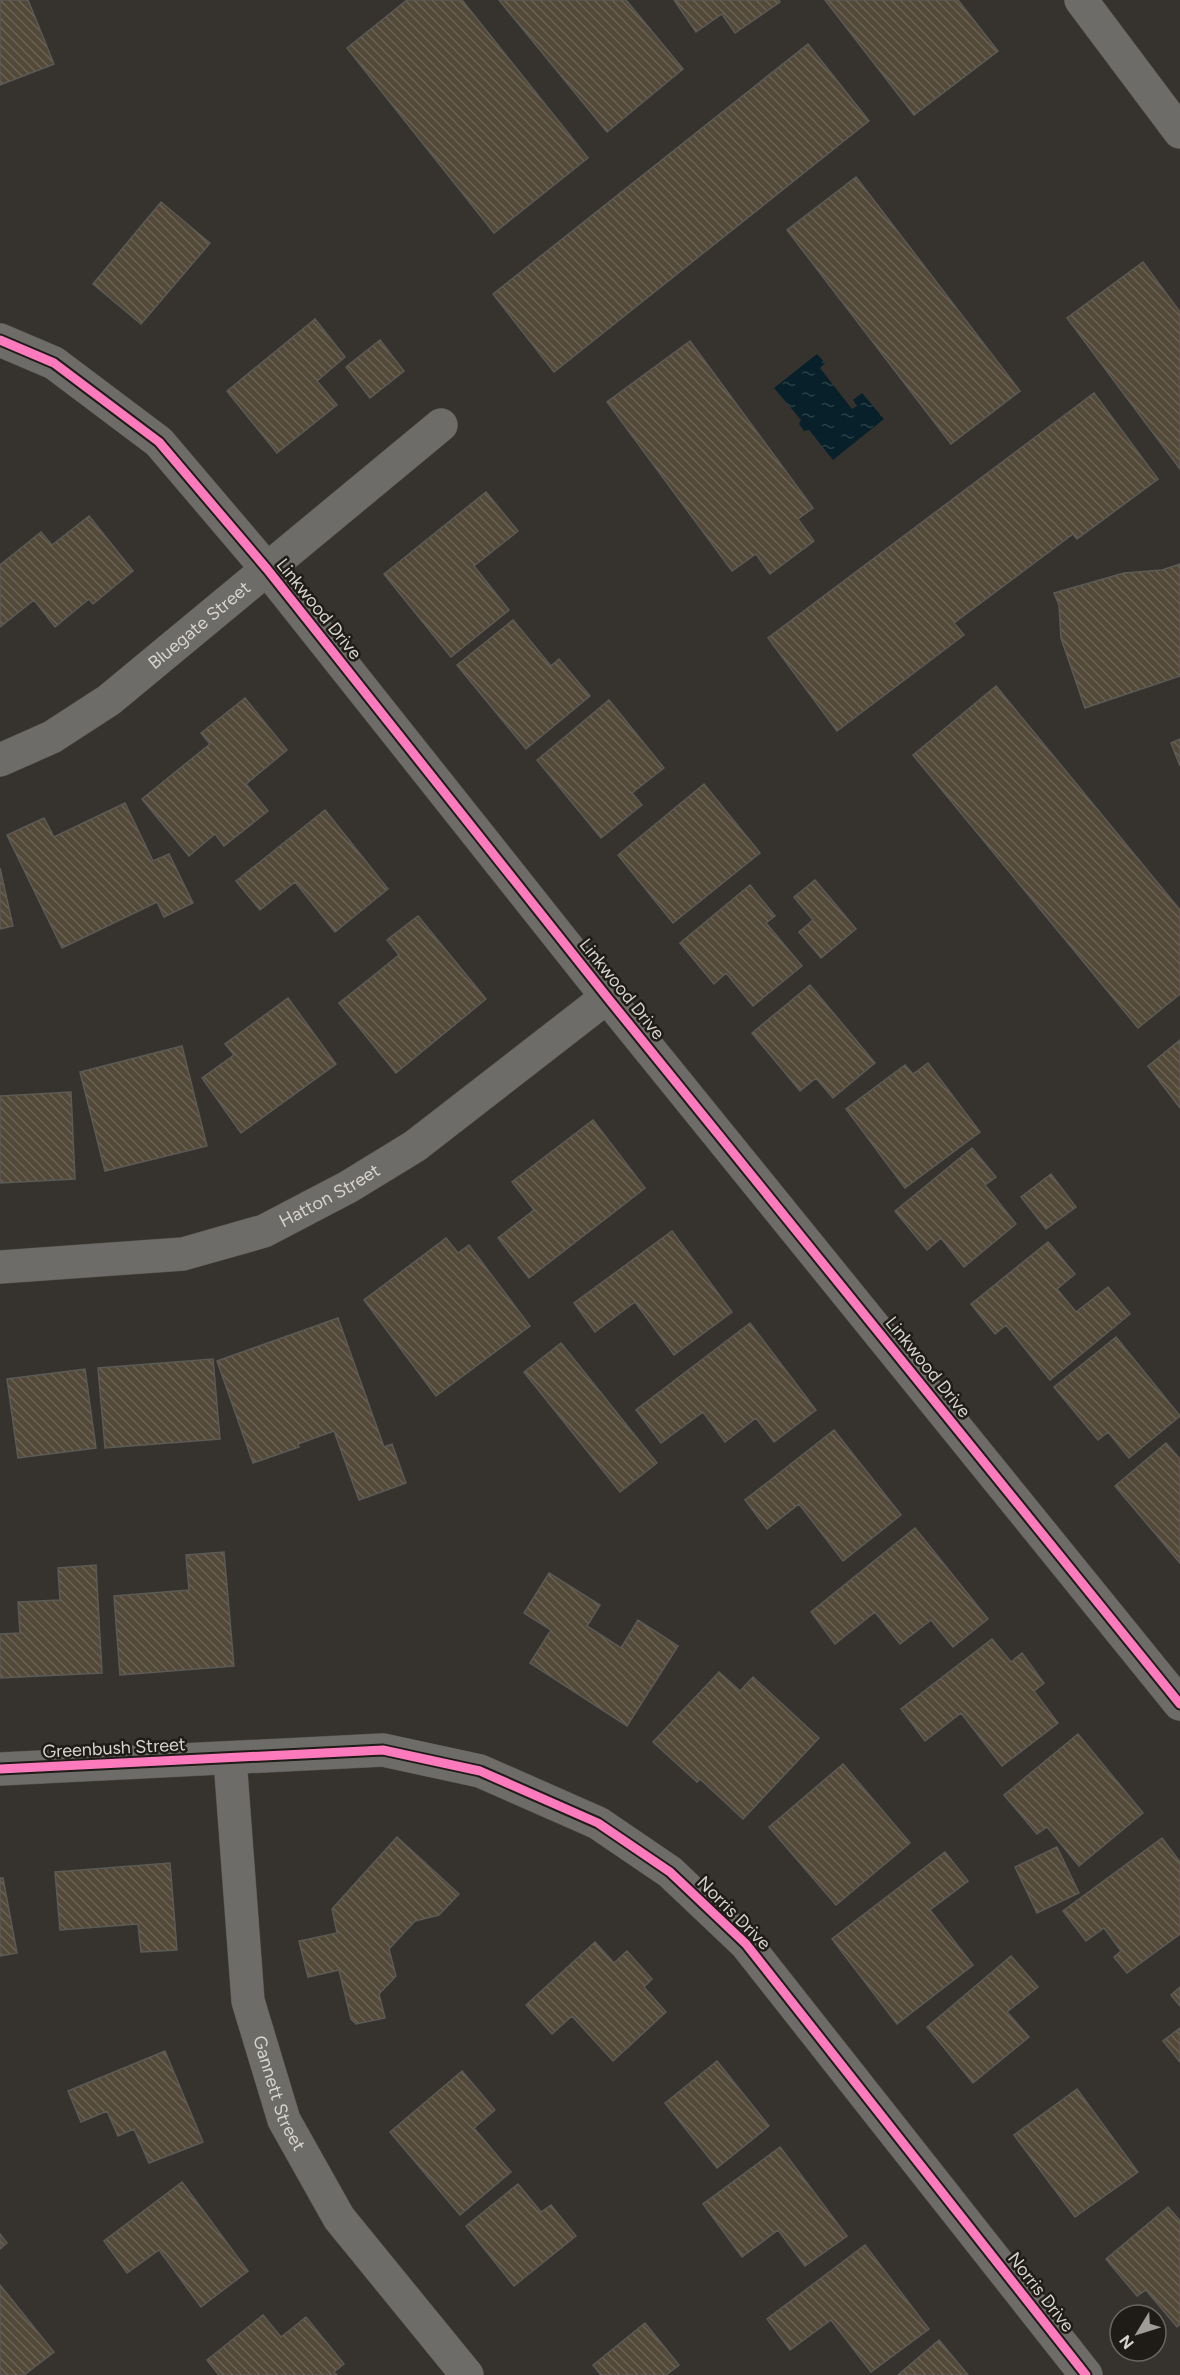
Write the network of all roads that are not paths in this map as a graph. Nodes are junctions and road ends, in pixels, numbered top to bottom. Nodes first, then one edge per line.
1 (1081, 0) edge
2 (1180, 132) edge
3 (0, 340) edge
4 (441, 425) dead end
5 (267, 569) junction
6 (0, 760) edge
7 (607, 997) junction
8 (0, 1267) edge
9 (1180, 1704) edge
10 (230, 1759) junction
11 (0, 1769) edge
12 (467, 2375) edge
13 (1086, 2375) edge

1 - 2 street
3 - 5 street, Linkwood Drive
4 - 5 street, Bluegate Street
5 - 6 street, Bluegate Street
5 - 7 street, Linkwood Drive
7 - 8 street, Hatton Street
7 - 9 street, Linkwood Drive
10 - 11 street, Greenbush Street
10 - 12 street, Gannett Street
10 - 13 street, Norris Drive

